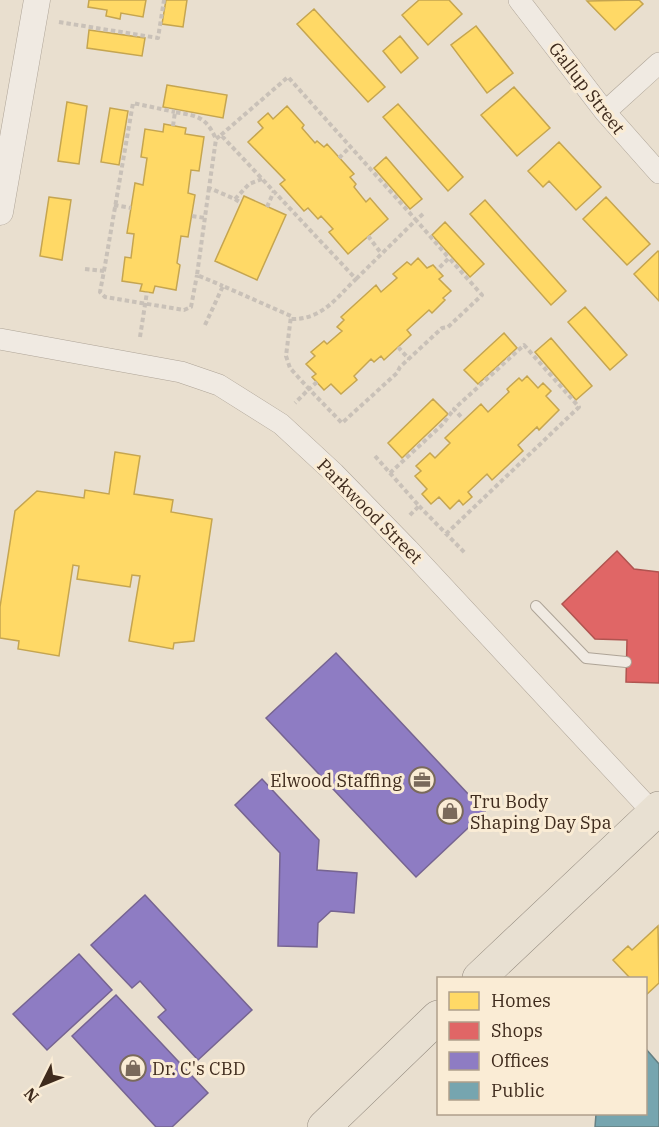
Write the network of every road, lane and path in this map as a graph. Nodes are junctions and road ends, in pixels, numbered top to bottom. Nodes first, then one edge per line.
1 (37, 0) edge
2 (164, 0) edge
3 (519, 0) edge
4 (59, 22) dead end
5 (659, 63) edge
6 (175, 112) junction
7 (605, 112) junction
8 (173, 126) dead end
9 (221, 135) junction
10 (216, 139) junction
11 (350, 147) junction
12 (339, 158) dead end
13 (659, 173) edge
14 (262, 179) junction
15 (208, 189) junction
16 (274, 191) junction
17 (235, 199) junction
18 (241, 203) dead end
19 (114, 205) junction
20 (267, 207) dead end
21 (131, 208) dead end
22 (0, 212) edge
23 (423, 214) dead end
24 (192, 216) dead end
25 (205, 218) junction
26 (416, 220) junction
27 (368, 236) dead end
28 (381, 253) junction
29 (449, 258) junction
30 (84, 269) dead end
31 (437, 270) dead end
32 (104, 272) junction
33 (197, 275) junction
34 (356, 279) junction
35 (222, 286) junction
36 (147, 292) dead end
37 (145, 304) junction
38 (290, 319) junction
39 (205, 325) dead end
40 (140, 337) dead end
41 (0, 339) edge
42 (398, 347) dead end
43 (409, 359) junction
44 (317, 382) dead end
45 (309, 389) junction
46 (295, 403) dead end
47 (454, 409) junction
48 (463, 419) dead end
49 (375, 456) dead end
50 (390, 473) junction
51 (419, 506) junction
52 (408, 518) dead end
53 (446, 534) junction
54 (465, 553) dead end
55 (536, 606) dead end
56 (626, 662) dead end
57 (657, 813) edge
58 (480, 977) edge
59 (437, 1018) edge
60 (324, 1127) edge

1 - 22 street
2 - 4 path
3 - 7 street, Gallup Street
5 - 7 street
6 - 8 path
6 - 10 path
6 - 19 path
7 - 13 street, Gallup Street
9 - 10 path
9 - 11 path
9 - 14 path
10 - 15 path
11 - 12 path
11 - 26 path
14 - 16 path
14 - 17 path
15 - 17 path
15 - 25 path
16 - 20 path
16 - 34 path
17 - 18 path
19 - 21 path
19 - 32 path
23 - 26 path
24 - 25 path
25 - 33 path
26 - 28 path
26 - 29 path
27 - 28 path
28 - 34 path
29 - 31 path
29 - 43 path
30 - 32 path
32 - 37 path
33 - 35 path
33 - 37 path
34 - 38 path
35 - 38 path
35 - 39 path
36 - 37 path
37 - 40 path
38 - 45 path
41 - 57 street, Parkwood Street
42 - 43 path
43 - 45 path
44 - 45 path
45 - 46 path
47 - 48 path
47 - 50 path
47 - 53 path
49 - 50 path
50 - 51 path
51 - 52 path
51 - 53 path
53 - 54 path
55 - 56 lane
57 - 58 main road
59 - 60 main road

